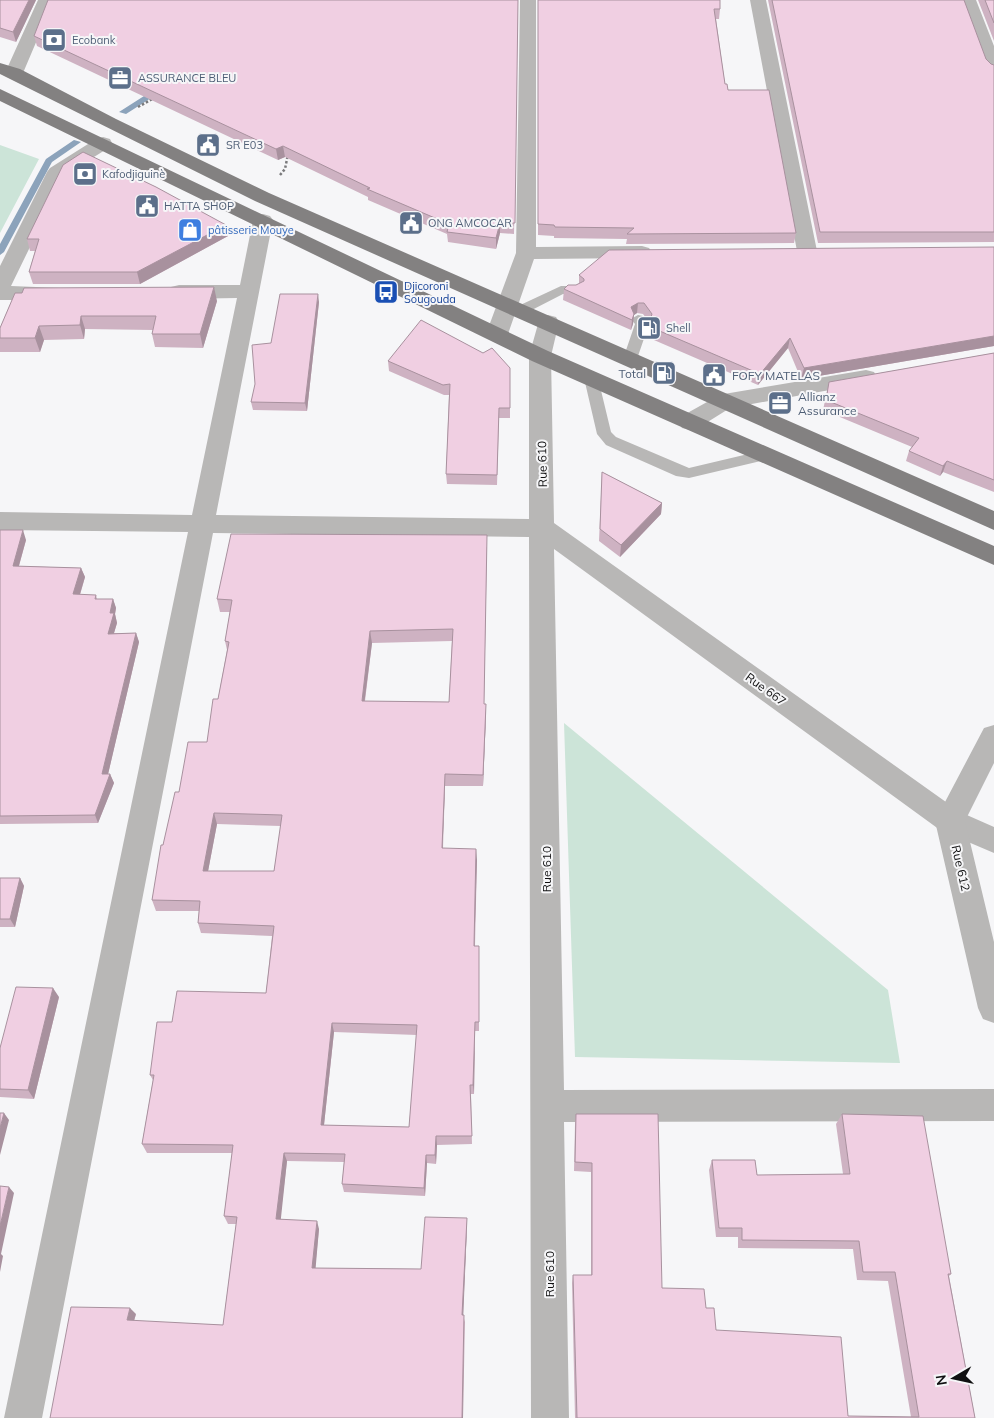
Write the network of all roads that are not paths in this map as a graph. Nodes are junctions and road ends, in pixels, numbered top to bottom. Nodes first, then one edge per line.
1 (46, 0) edge
2 (528, 0) edge
3 (758, 0) edge
4 (968, 0) edge
5 (994, 69) edge
6 (7, 71) edge
7 (0, 94) edge
8 (106, 133) junction
9 (262, 208) junction
10 (808, 251) edge
11 (662, 252) edge
12 (526, 253) junction
13 (0, 287) edge
14 (575, 290) edge
15 (248, 291) junction
16 (159, 292) edge
17 (70, 293) edge
18 (0, 294) edge
19 (515, 307) junction
20 (638, 319) edge
21 (548, 322) junction
22 (497, 334) junction
23 (540, 356) junction
24 (630, 359) junction
25 (888, 373) edge
26 (591, 378) junction
27 (724, 402) junction
28 (690, 422) junction
29 (765, 455) junction
30 (0, 521) edge
31 (994, 522) edge
32 (203, 524) junction
33 (543, 528) junction
34 (994, 556) edge
35 (994, 736) edge
36 (950, 820) junction
37 (994, 840) edge
38 (994, 1008) edge
39 (994, 1105) edge
40 (548, 1106) junction
41 (23, 1418) edge
42 (550, 1418) edge

1 - 6 street
2 - 12 street
3 - 10 street
4 - 5 street
6 - 8 main road
7 - 8 main road
8 - 9 main road
8 - 13 street
9 - 15 street
9 - 19 main road
9 - 22 main road
11 - 12 street
12 - 19 street
14 - 19 lane
15 - 16 street
15 - 32 street
17 - 18 street
19 - 21 main road
19 - 22 street
20 - 24 lane
21 - 23 street, Rue 610
21 - 24 main road
22 - 23 main road
23 - 26 main road
23 - 33 street, Rue 610
24 - 27 main road
25 - 27 street
26 - 28 main road
26 - 29 lane
27 - 28 street
27 - 31 main road
28 - 29 main road
29 - 34 main road
30 - 32 street
32 - 33 street
32 - 41 street
33 - 36 street, Rue 667
33 - 40 street, Rue 610
35 - 36 street
36 - 37 street, Rue 667
36 - 38 street, Rue 612
39 - 40 street
40 - 42 street, Rue 610

